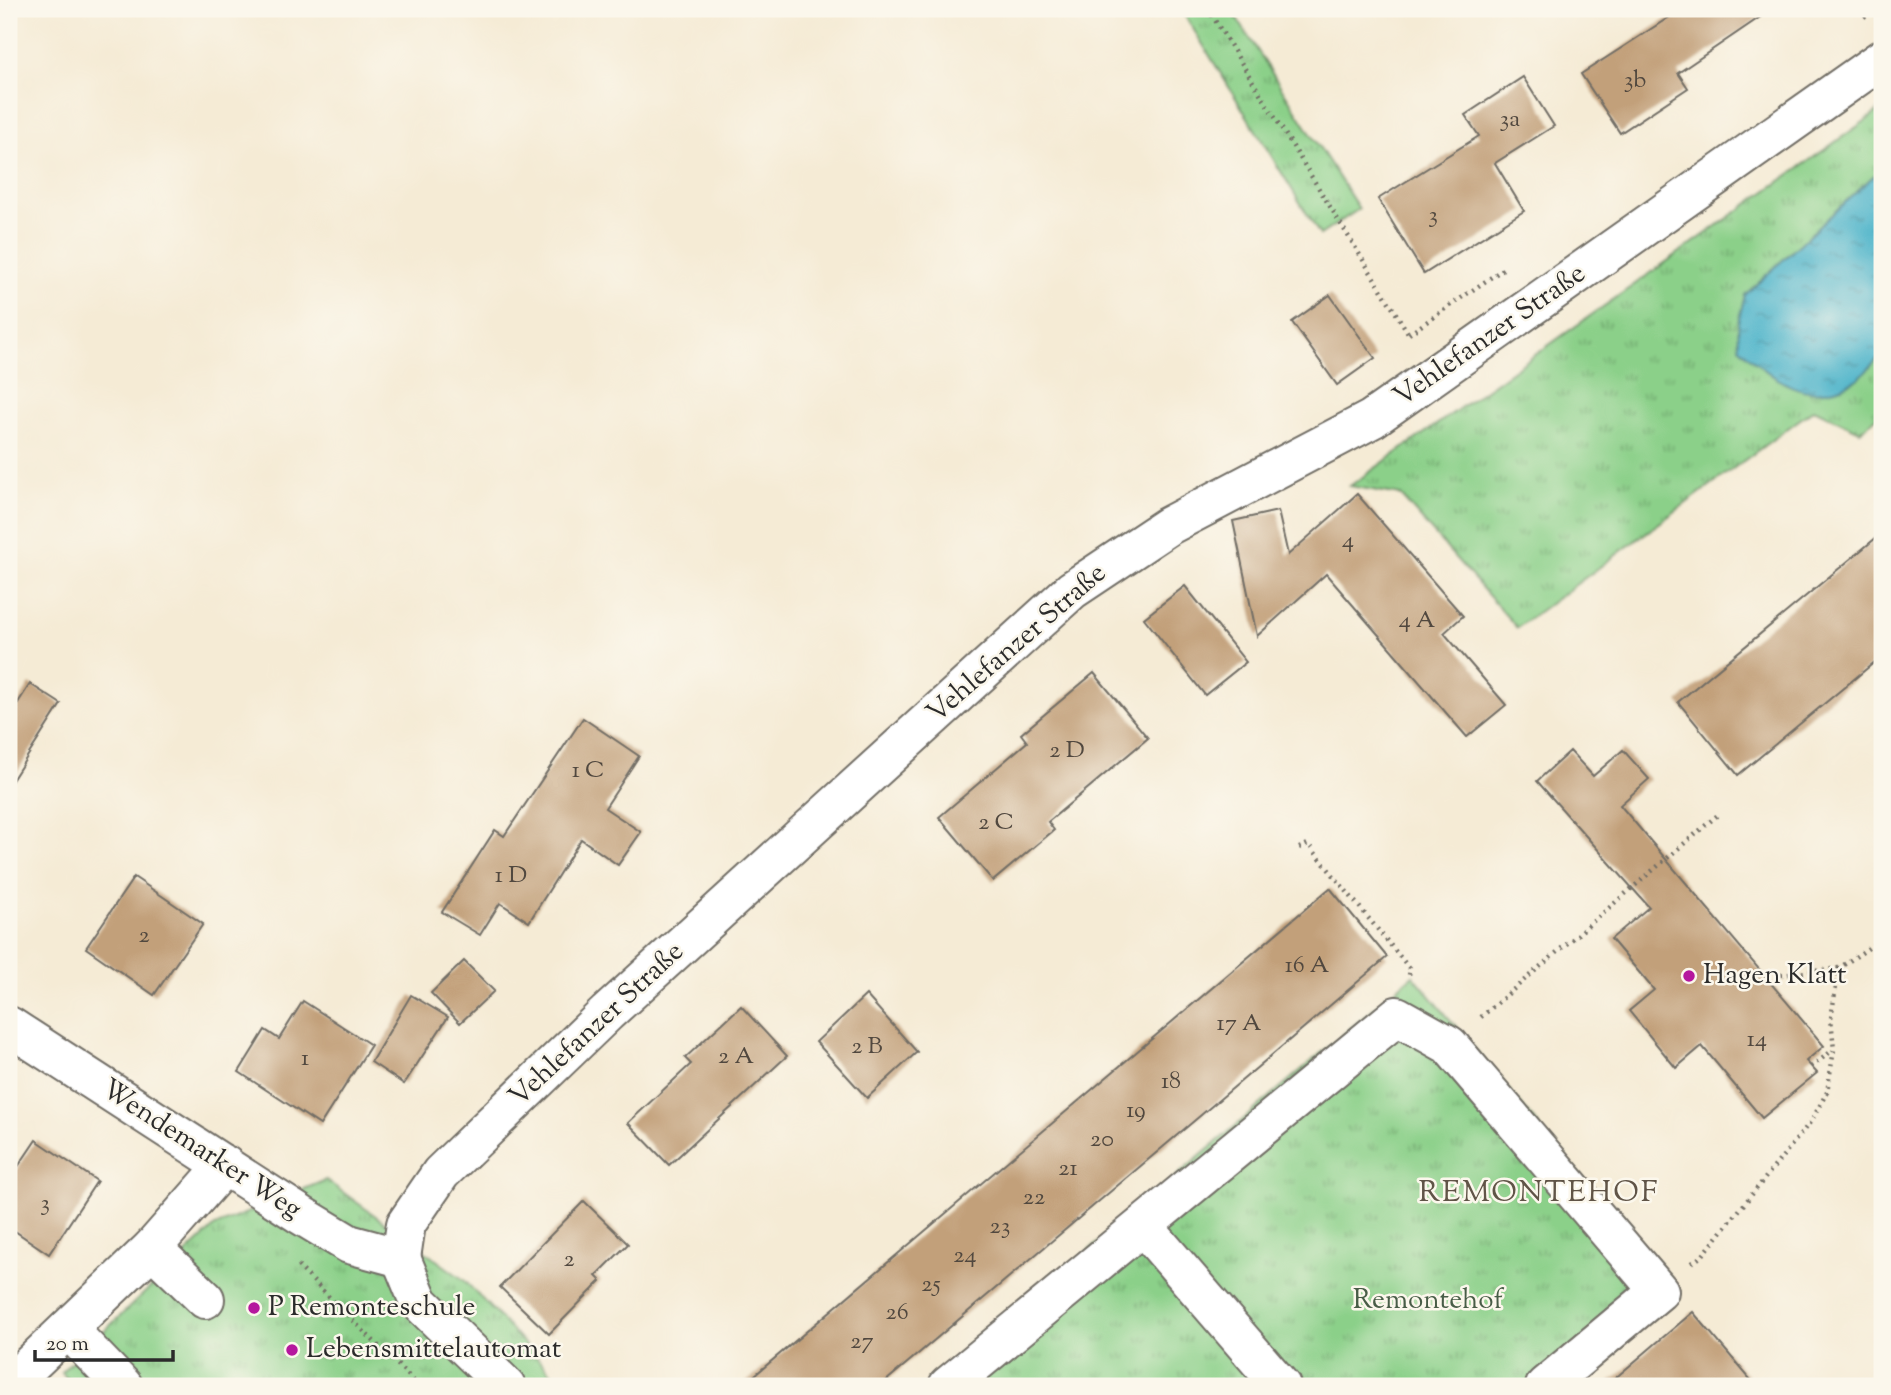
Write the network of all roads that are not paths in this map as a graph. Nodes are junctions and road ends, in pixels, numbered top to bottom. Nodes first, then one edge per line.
1 (1882, 59) edge
2 (9, 1026) edge
3 (225, 1165) junction
4 (1143, 1226) junction
5 (152, 1248) junction
6 (401, 1258) junction
7 (205, 1299) dead end
8 (68, 1329) junction
9 (13, 1374) edge
10 (123, 1386) edge
11 (506, 1386) edge
12 (948, 1386) edge
13 (1281, 1386) edge
14 (1545, 1386) edge

1 - 6 street, Vehlefanzer Straße
2 - 3 street, Wendemarker Weg
3 - 5 street
3 - 6 street, Wendemarker Weg
4 - 12 street
4 - 13 street
4 - 14 street
5 - 7 street
5 - 8 street
6 - 11 street
8 - 9 street
8 - 10 street

